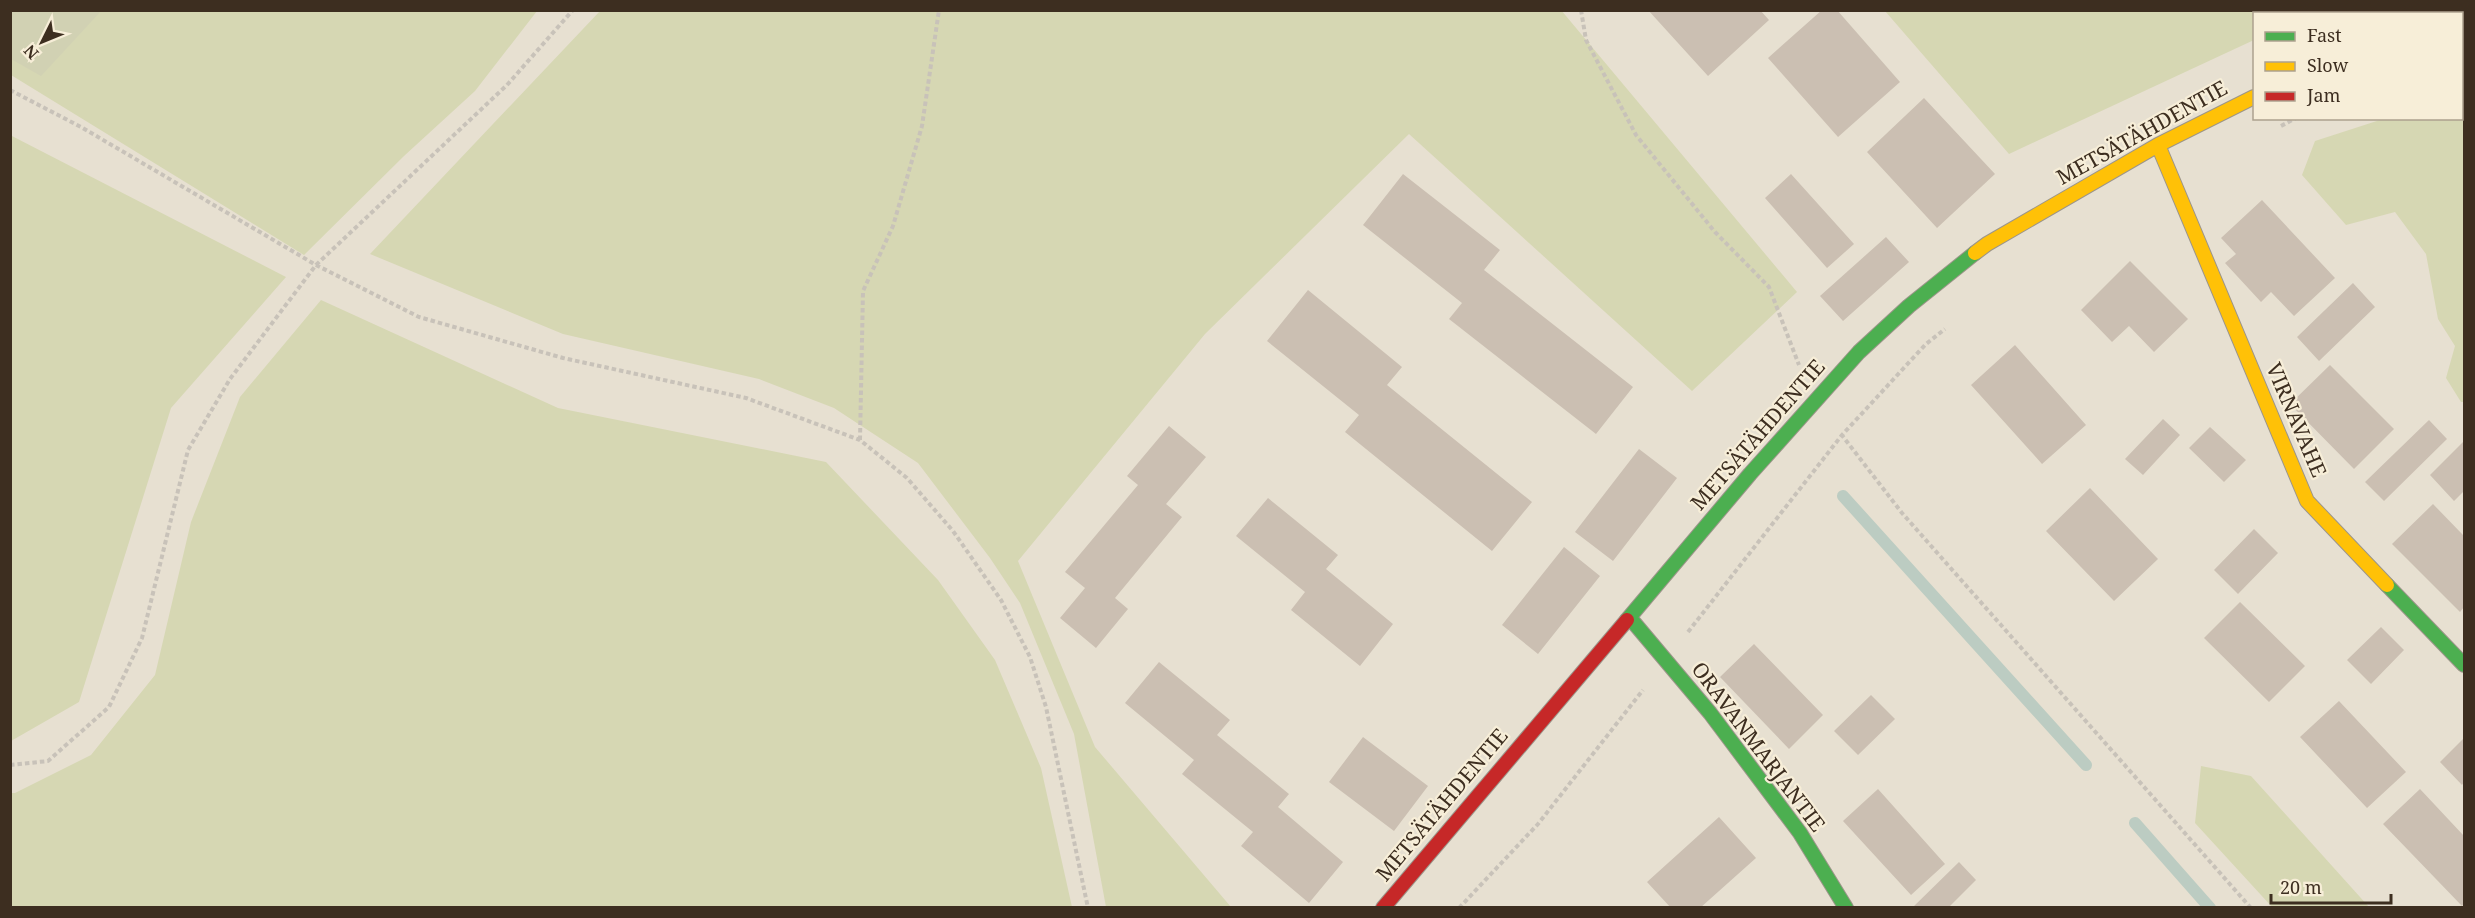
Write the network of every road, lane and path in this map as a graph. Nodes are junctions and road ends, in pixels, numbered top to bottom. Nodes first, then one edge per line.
1 (573, 10) edge
2 (939, 10) edge
3 (1581, 10) edge
4 (10, 90) edge
5 (2253, 98) edge
6 (2292, 120) edge
7 (2277, 127) dead end
8 (2158, 145) junction
9 (316, 265) junction
10 (1951, 324) dead end
11 (1813, 402) junction
12 (1842, 435) junction
13 (860, 440) junction
14 (1630, 618) junction
15 (1665, 661) junction
16 (2464, 665) edge
17 (10, 765) edge
18 (1088, 908) edge
19 (1383, 908) edge
20 (1459, 908) edge
21 (1846, 908) edge
22 (2251, 908) edge

1 - 9 path
2 - 13 path
3 - 11 path
4 - 9 path
5 - 8 main road, METSÄTÄHDENTIE
6 - 7 path
8 - 11 main road, METSÄTÄHDENTIE
8 - 16 main road, VIRNAVAHE
9 - 13 path
9 - 17 path
10 - 12 path
11 - 14 main road, METSÄTÄHDENTIE
12 - 15 path
12 - 22 path
13 - 18 path
14 - 15 main road, ORAVANMARJANTIE
14 - 19 main road, METSÄTÄHDENTIE
15 - 20 path
15 - 21 main road, ORAVANMARJANTIE

